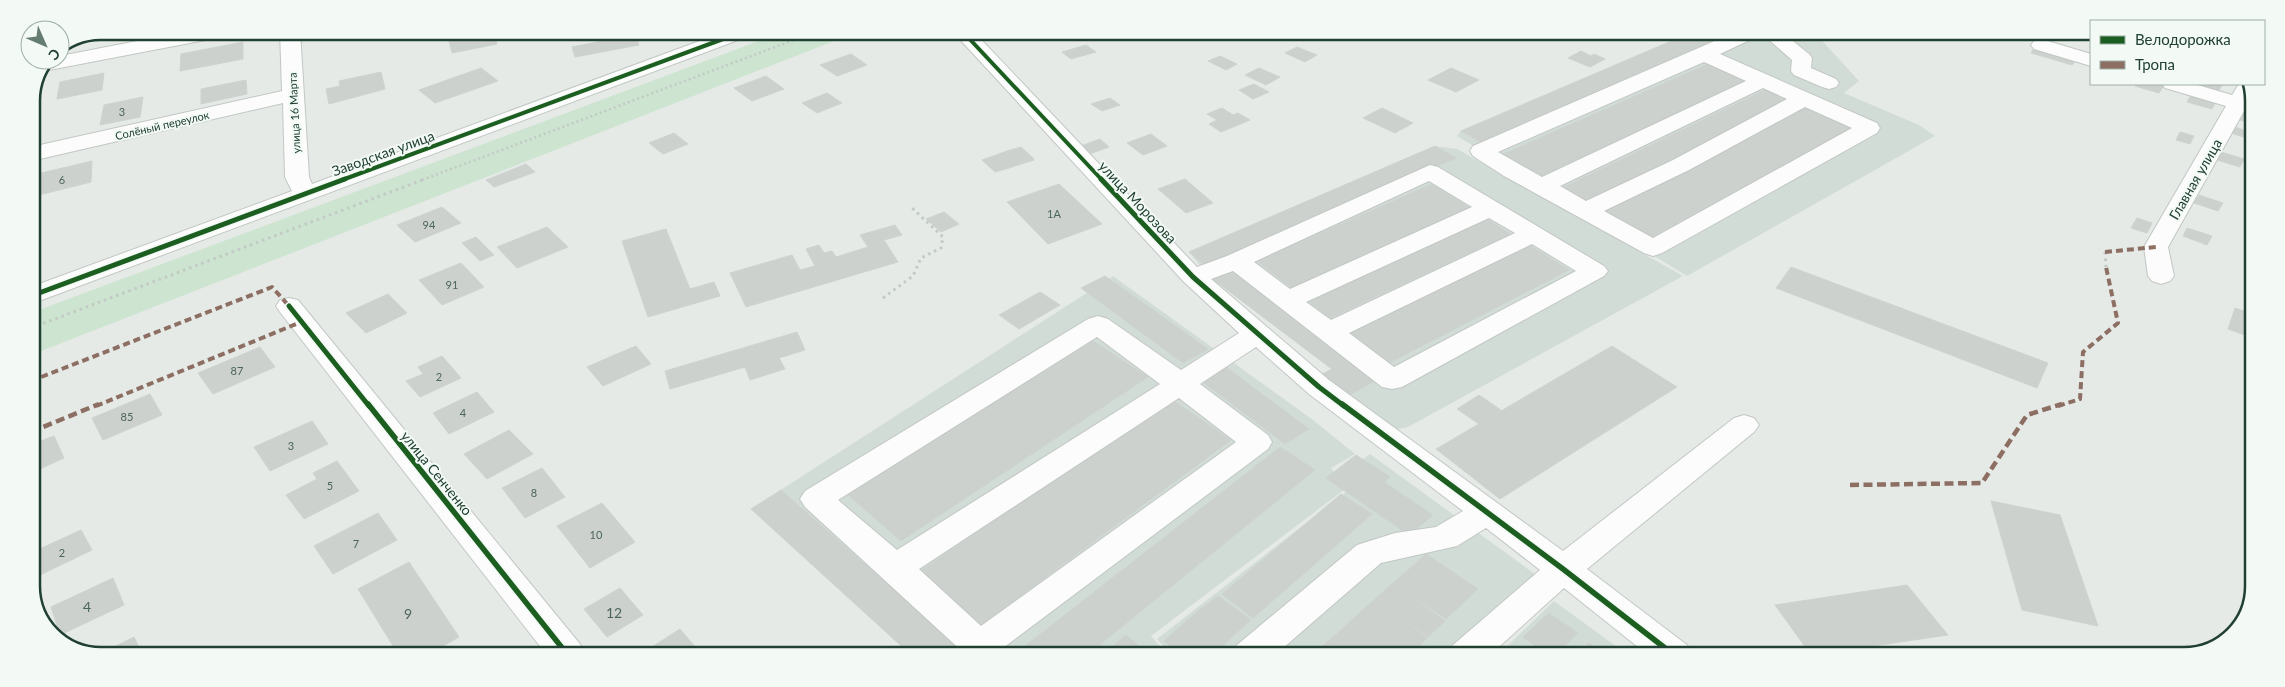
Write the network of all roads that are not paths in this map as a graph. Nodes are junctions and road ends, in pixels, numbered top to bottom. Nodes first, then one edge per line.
1 (175, 40) edge
2 (290, 40) edge
3 (706, 40) edge
4 (971, 40) edge
5 (1734, 40) edge
6 (1780, 40) edge
7 (2041, 46) dead end
8 (1703, 54) junction
9 (70, 60) edge
10 (2090, 60) edge
11 (1762, 80) junction
12 (1829, 82) dead end
13 (2179, 85) edge
14 (2244, 94) edge
15 (292, 95) junction
16 (1804, 99) junction
17 (40, 152) edge
18 (1542, 186) junction
19 (305, 194) junction
20 (1491, 208) junction
21 (1586, 210) junction
22 (1533, 234) junction
23 (1236, 261) junction
24 (2161, 276) dead end
25 (1193, 277) junction
26 (40, 293) edge
27 (1288, 300) junction
28 (289, 306) dead end
29 (1330, 332) junction
30 (1257, 334) junction
31 (1180, 384) junction
32 (1744, 425) dead end
33 (1486, 513) junction
34 (895, 568) junction
35 (1563, 569) junction
36 (561, 647) edge
37 (1259, 647) edge
38 (1475, 647) edge
39 (1664, 647) edge

1 - 9 street
2 - 15 street, улица 16 Марта
3 - 19 street, Заводская улица
4 - 25 street, улица Морозова
5 - 8 street
6 - 12 street
7 - 10 street
8 - 11 street
8 - 18 street
11 - 16 street
11 - 18 street
13 - 14 street
14 - 24 street, Главная улица
15 - 17 street, Солёный переулок
15 - 19 street, улица 16 Марта
16 - 21 street
16 - 21 street
18 - 21 street
19 - 26 street, Заводская улица
20 - 22 street
20 - 23 street
20 - 27 street
22 - 29 street
22 - 29 street
23 - 25 street
23 - 27 street
25 - 30 street, улица Морозова
27 - 29 street
28 - 36 street, улица Сенченко
30 - 31 street
30 - 33 street, улица Морозова
31 - 34 street
31 - 34 street
31 - 34 street
32 - 35 street
33 - 35 street, улица Морозова
33 - 37 street
35 - 38 street
35 - 39 street, улица Морозова

